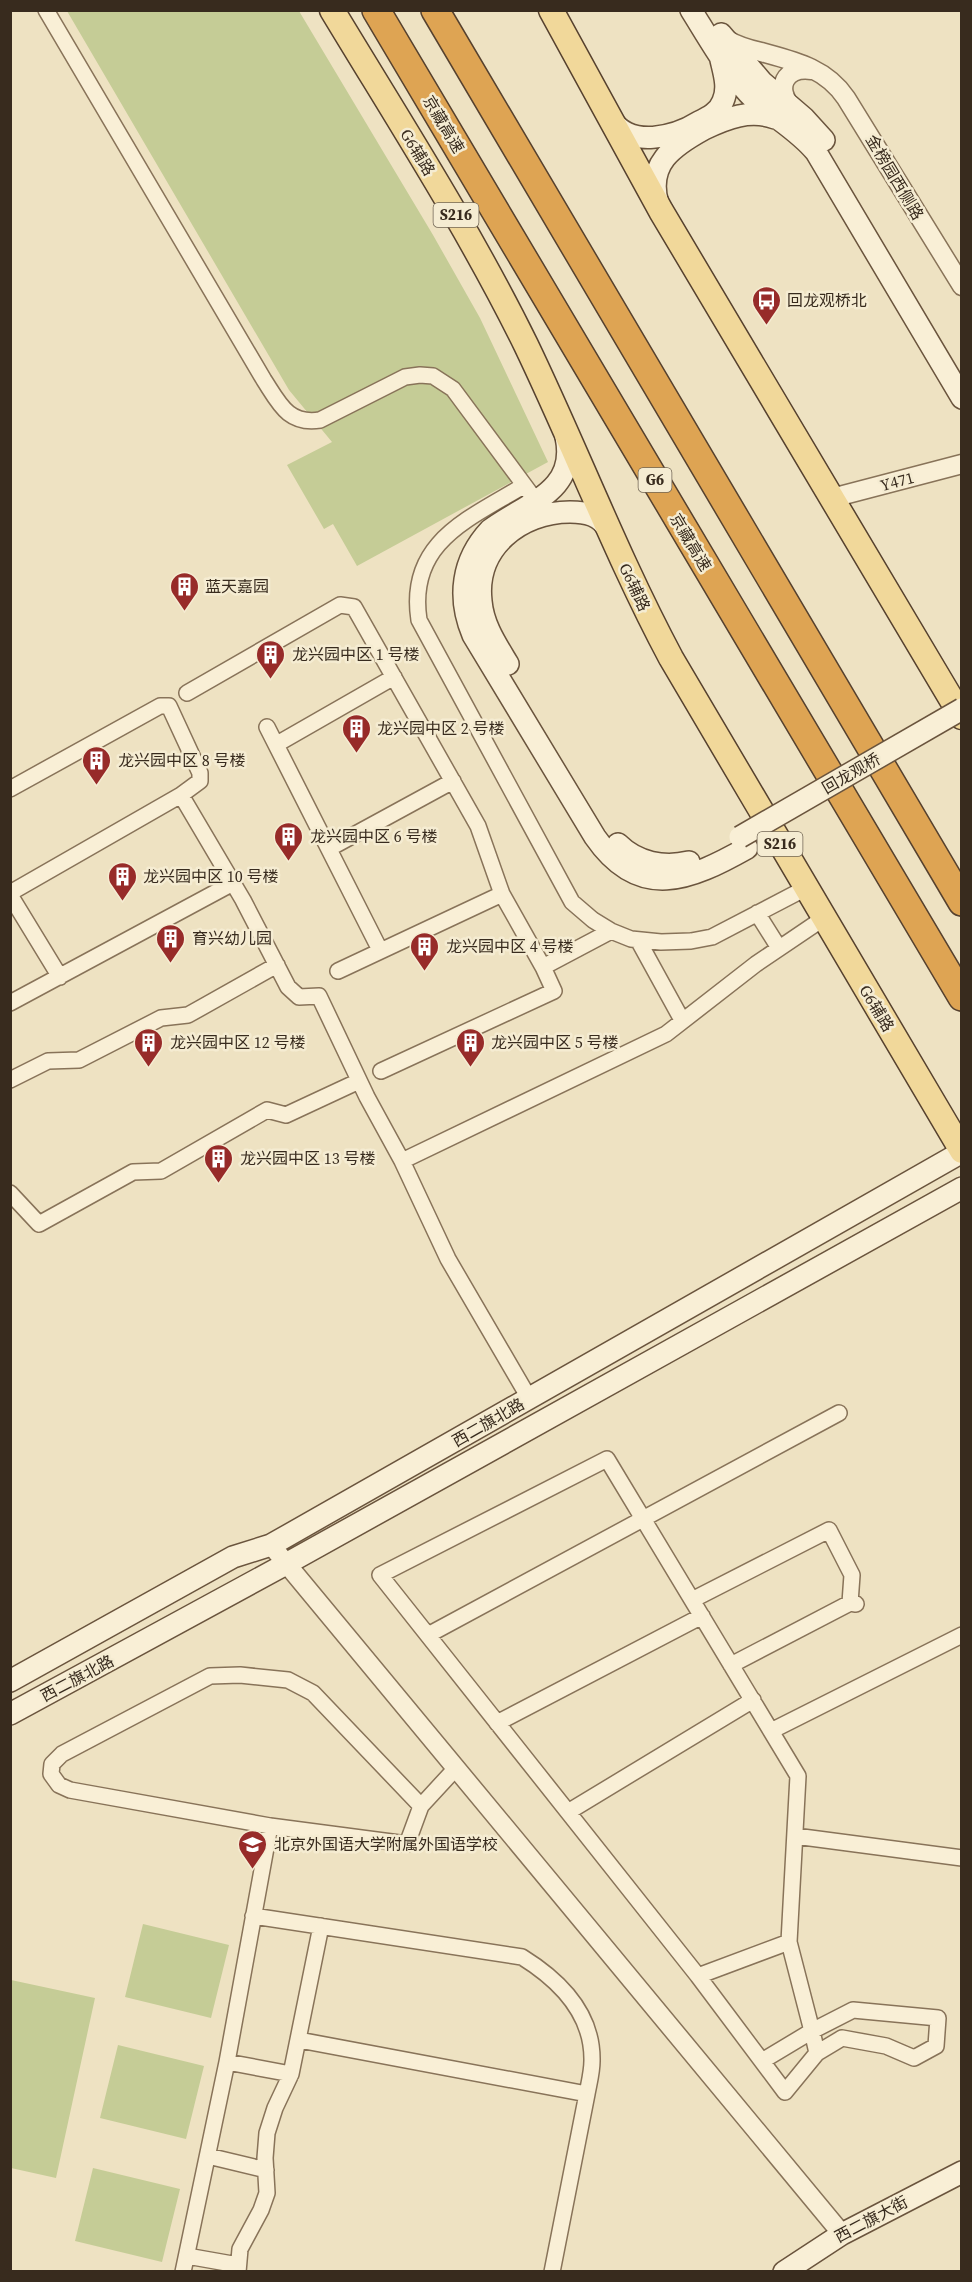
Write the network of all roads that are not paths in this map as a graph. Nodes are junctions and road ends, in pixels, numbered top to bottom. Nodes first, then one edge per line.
1 (46, 10) edge
2 (332, 10) edge
3 (376, 10) edge
4 (435, 10) edge
5 (448, 10) edge
6 (551, 10) edge
7 (691, 10) edge
8 (706, 10) edge
9 (717, 40) junction
10 (822, 74) junction
11 (486, 98) junction
12 (610, 117) junction
13 (792, 117) junction
14 (662, 211) junction
15 (962, 286) edge
16 (962, 374) edge
17 (962, 398) edge
18 (563, 427) junction
19 (962, 464) edge
20 (529, 493) junction
21 (832, 498) junction
22 (610, 532) junction
23 (763, 662) dead end
24 (394, 677) junction
25 (187, 693) dead end
26 (962, 709) edge
27 (962, 717) edge
28 (962, 724) edge
29 (267, 727) dead end
30 (277, 744) junction
31 (453, 782) junction
32 (10, 789) edge
33 (181, 795) junction
34 (743, 842) junction
35 (330, 848) junction
36 (233, 883) junction
37 (806, 888) junction
38 (10, 894) edge
39 (502, 894) junction
40 (962, 902) edge
41 (757, 913) junction
42 (824, 918) junction
43 (611, 931) junction
44 (638, 940) junction
45 (779, 948) junction
46 (933, 949) junction
47 (380, 950) junction
48 (277, 965) junction
49 (543, 967) junction
50 (338, 971) dead end
51 (60, 977) junction
52 (962, 997) edge
53 (10, 1003) edge
54 (682, 1020) junction
55 (381, 1071) dead end
56 (10, 1080) edge
57 (360, 1081) junction
58 (962, 1152) edge
59 (402, 1161) junction
60 (962, 1188) edge
61 (10, 1193) edge
62 (529, 1398) junction
63 (839, 1413) dead end
64 (643, 1518) junction
65 (271, 1545) junction
66 (286, 1564) junction
67 (692, 1600) junction
68 (702, 1616) junction
69 (428, 1635) junction
70 (962, 1635) edge
71 (731, 1665) junction
72 (10, 1681) edge
73 (753, 1700) junction
74 (10, 1714) edge
75 (497, 1723) junction
76 (771, 1731) junction
77 (456, 1768) junction
78 (421, 1806) junction
79 (568, 1812) junction
80 (270, 1826) junction
81 (795, 1836) junction
82 (962, 1858) edge
83 (254, 1916) junction
84 (321, 1926) junction
85 (789, 1942) junction
86 (698, 1976) junction
87 (812, 2031) junction
88 (299, 2040) junction
89 (817, 2054) junction
90 (762, 2061) junction
91 (227, 2062) junction
92 (291, 2074) junction
93 (587, 2094) junction
94 (208, 2157) junction
95 (266, 2170) junction
96 (962, 2172) edge
97 (842, 2234) junction
98 (187, 2256) junction
99 (238, 2268) edge
100 (183, 2271) edge
101 (552, 2271) edge
102 (783, 2271) edge

1 - 20 street
2 - 18 main road, G6辅路 / S216
3 - 46 highway, 京藏高速 / G6
4 - 11 highway
5 - 11 highway
6 - 12 main road
7 - 9 main road
8 - 9 main road
9 - 10 street, 金榜园西侧路
9 - 12 main road
9 - 13 main road
10 - 13 street
10 - 15 street, 金榜园西侧路
11 - 40 highway
12 - 14 main road
13 - 14 main road
13 - 16 main road
13 - 17 main road
14 - 21 main road
18 - 20 main road
18 - 22 main road, G6辅路 / S216
19 - 21 street, Y471
20 - 34 main road
20 - 43 street
21 - 27 main road
22 - 34 main road
22 - 37 main road, G6辅路 / S216
23 - 46 highway, 京藏高速 / G6
24 - 25 street
24 - 30 street
24 - 31 street
26 - 34 main road, 回龙观桥, bridge
28 - 34 main road, 回龙观桥
29 - 30 street
30 - 35 street
31 - 35 street
31 - 39 street
32 - 33 street
33 - 36 street
33 - 38 street
35 - 47 street
36 - 48 street
36 - 51 street
37 - 41 street
37 - 42 main road, G6辅路 / S216
38 - 51 street
39 - 47 street
39 - 49 street
41 - 44 street
41 - 45 street
42 - 45 street
42 - 58 main road, G6辅路 / S216
43 - 44 street
43 - 49 street
44 - 54 street
45 - 54 street
46 - 52 highway, 京藏高速 / G6
47 - 50 street
48 - 56 street
48 - 57 street
49 - 55 street
51 - 53 street
54 - 59 street
57 - 59 street
57 - 61 street
58 - 62 main road, 西二旗北路
59 - 62 street
60 - 66 main road, 西二旗北路
62 - 65 main road, 西二旗北路
63 - 64 street
64 - 67 street
64 - 69 street
64 - 69 street
65 - 66 street
65 - 72 main road, 西二旗北路
66 - 74 main road, 西二旗北路
66 - 77 street
67 - 68 street
67 - 71 street
68 - 71 street
68 - 75 street
69 - 75 street
70 - 76 street
71 - 73 street
73 - 76 street
73 - 79 street
75 - 79 street
76 - 81 street
77 - 78 street
77 - 97 street
78 - 80 street
78 - 80 street
79 - 86 street
80 - 83 street
81 - 82 street
81 - 85 street
83 - 84 street
83 - 91 street
84 - 88 street
84 - 93 street
85 - 86 street
85 - 87 street
86 - 90 street
87 - 89 street
87 - 89 street
87 - 90 street
88 - 92 street
88 - 93 street
89 - 90 street
91 - 92 street
91 - 94 street
92 - 95 street
93 - 101 street
94 - 95 street
94 - 98 street
95 - 99 street
96 - 97 main road, 西二旗大街
97 - 102 main road, 西二旗大街
98 - 99 street
98 - 100 street

